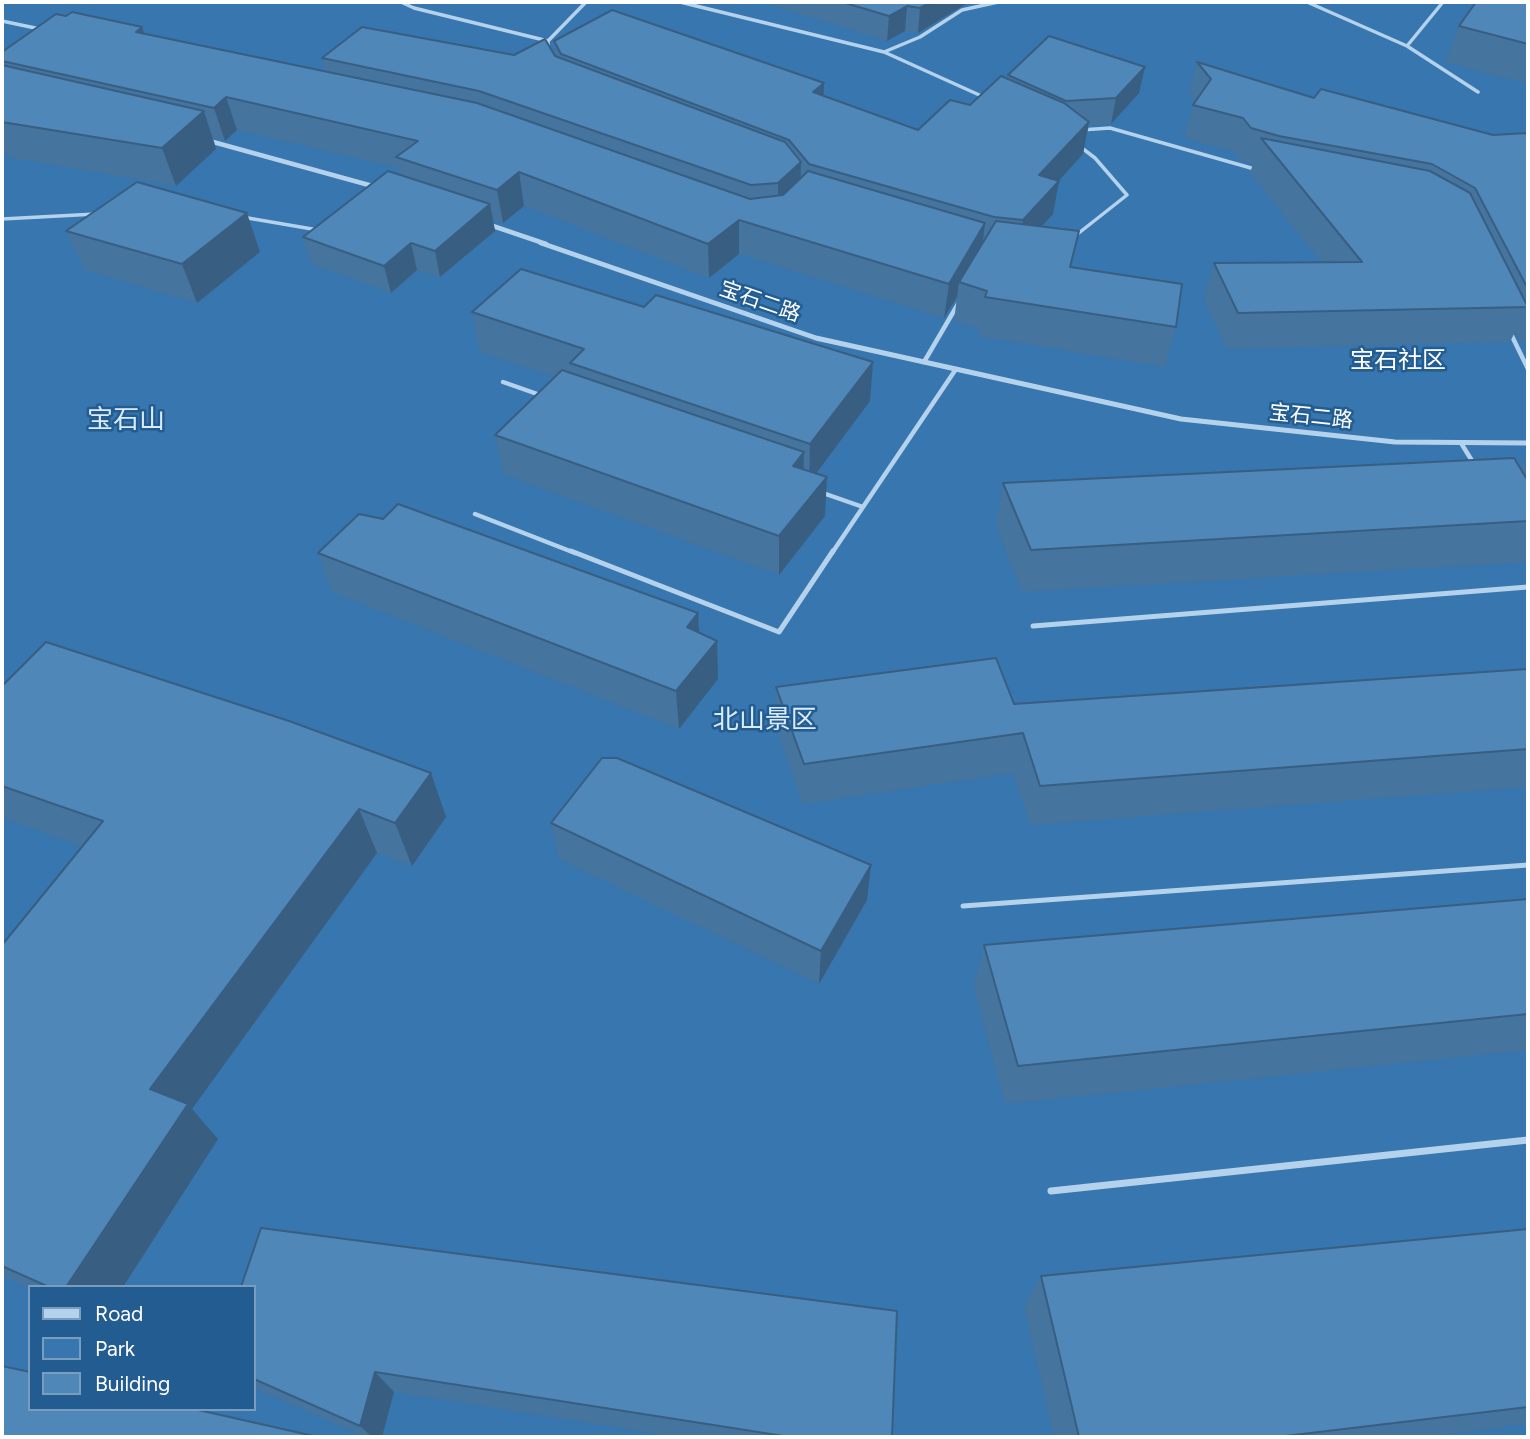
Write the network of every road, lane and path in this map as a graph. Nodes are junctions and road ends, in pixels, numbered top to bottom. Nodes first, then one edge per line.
1 (401, 2) edge
2 (586, 2) edge
3 (680, 2) edge
4 (998, 2) edge
5 (1307, 2) edge
6 (1443, 2) edge
7 (2, 20) edge
8 (42, 29) edge
9 (548, 41) junction
10 (1407, 46) junction
11 (884, 52) junction
12 (548, 62) edge
13 (1478, 92) dead end
14 (991, 100) edge
15 (1073, 131) edge
16 (1069, 138) edge
17 (202, 139) edge
18 (1268, 173) edge
19 (379, 188) joint
20 (371, 194) edge
21 (108, 213) edge
22 (236, 216) edge
23 (2, 219) edge
24 (480, 221) edge
25 (327, 223) edge
26 (1065, 244) edge
27 (960, 302) edge
28 (1505, 321) edge
29 (924, 362) junction
30 (956, 369) junction
31 (1528, 369) edge
32 (503, 382) dead end
33 (555, 400) edge
34 (1461, 443) junction
35 (1528, 443) edge
36 (1480, 475) edge
37 (812, 489) edge
38 (863, 507) junction
39 (475, 514) dead end
40 (1528, 587) edge
41 (1033, 626) dead end
42 (1528, 865) edge
43 (963, 906) dead end
44 (1528, 1140) edge
45 (1051, 1191) dead end

1 - 9 lane
2 - 9 lane
3 - 11 lane
4 - 11 lane
5 - 10 lane
6 - 10 lane
7 - 8 lane
9 - 12 lane
10 - 13 lane
11 - 14 lane
15 - 18 lane
16 - 26 lane
17 - 19 street
19 - 20 lane
21 - 23 lane
22 - 25 lane
24 - 29 street, 宝石二路
27 - 29 lane
28 - 31 lane
29 - 30 street, 宝石二路
30 - 34 street, 宝石二路
30 - 38 lane
32 - 33 lane
34 - 35 street, 宝石二路
34 - 36 lane
37 - 38 lane
38 - 39 lane
40 - 41 lane
42 - 43 lane
44 - 45 lane

